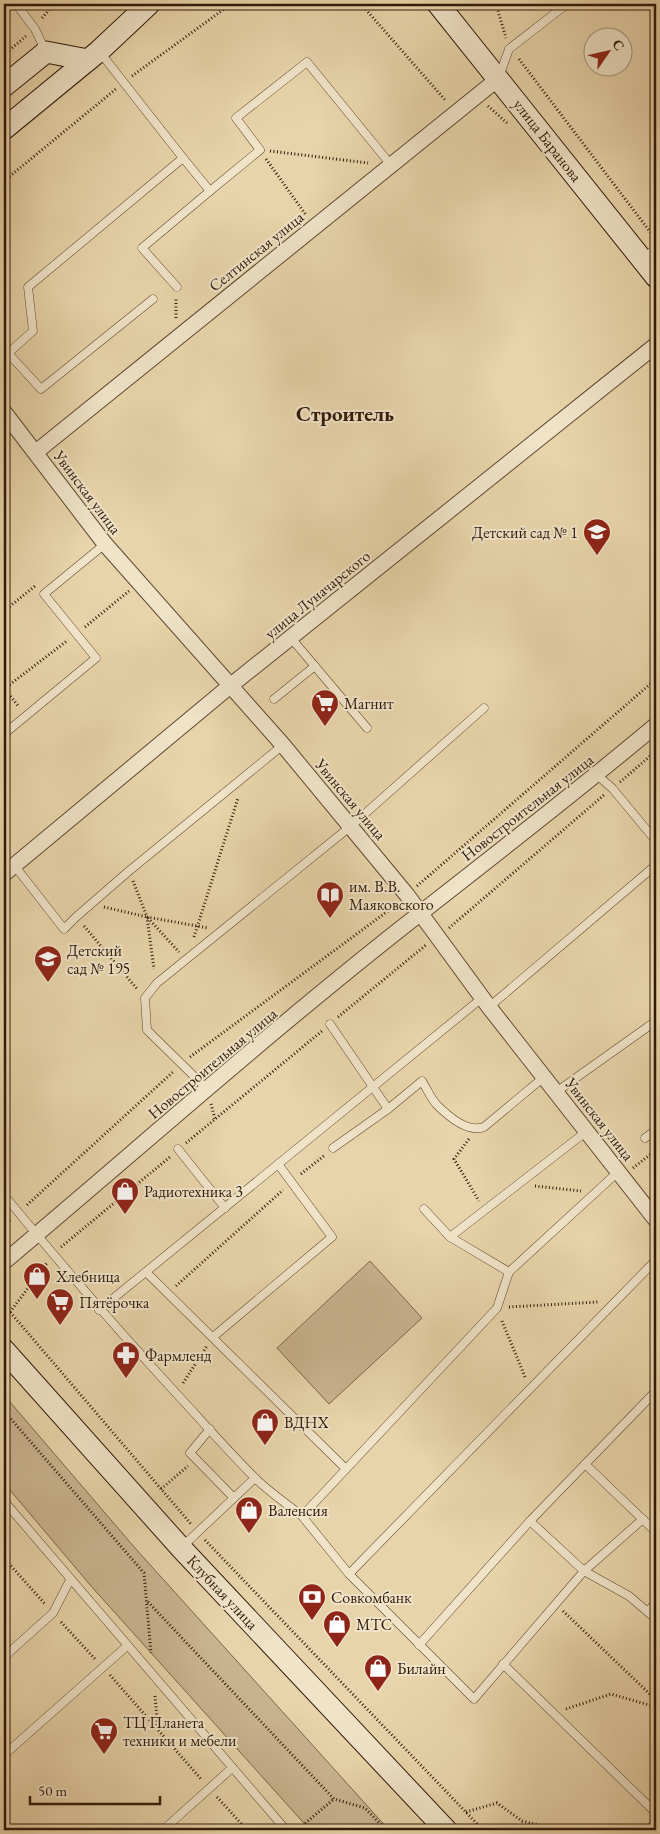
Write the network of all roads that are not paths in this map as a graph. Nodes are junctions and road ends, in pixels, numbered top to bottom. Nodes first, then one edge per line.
1 (16, 4) edge
2 (149, 4) edge
3 (438, 4) edge
4 (567, 4) edge
5 (46, 52) junction
6 (93, 55) junction
7 (499, 78) junction
8 (4, 86) edge
9 (4, 129) edge
10 (183, 158) junction
11 (391, 165) junction
12 (210, 191) junction
13 (649, 254) edge
14 (656, 277) edge
15 (177, 287) road end
16 (153, 298) dead end
17 (656, 345) edge
18 (6, 355) edge
19 (4, 412) edge
20 (36, 452) junction
21 (105, 544) junction
22 (291, 638) junction
23 (315, 666) junction
24 (230, 686) junction
25 (274, 699) dead end
26 (484, 708) dead end
27 (656, 725) edge
28 (367, 728) dead end
29 (4, 734) edge
30 (283, 745) junction
31 (597, 775) junction
32 (351, 826) junction
33 (656, 841) edge
34 (656, 865) edge
35 (9, 870) edge
36 (421, 913) junction
37 (486, 1003) junction
38 (656, 1021) edge
39 (330, 1024) dead end
40 (544, 1077) junction
41 (372, 1088) junction
42 (207, 1089) junction
43 (556, 1092) junction
44 (388, 1109) junction
45 (656, 1130) edge
46 (587, 1131) junction
47 (645, 1138) dead end
48 (334, 1148) road end
49 (178, 1149) dead end
50 (278, 1164) junction
51 (621, 1174) junction
52 (4, 1195) edge
53 (225, 1208) junction
54 (424, 1209) dead end
55 (656, 1220) edge
56 (36, 1235) junction
57 (450, 1237) junction
58 (656, 1260) edge
59 (4, 1262) edge
60 (146, 1272) junction
61 (509, 1272) junction
62 (99, 1310) junction
63 (213, 1337) junction
64 (4, 1350) edge
65 (656, 1391) edge
66 (210, 1429) junction
67 (585, 1464) junction
68 (346, 1469) junction
69 (256, 1478) junction
70 (234, 1498) junction
71 (4, 1501) edge
72 (302, 1516) junction
73 (642, 1519) junction
74 (530, 1521) junction
75 (656, 1532) edge
76 (182, 1548) junction
77 (584, 1571) junction
78 (349, 1574) junction
79 (70, 1580) junction
80 (656, 1603) edge
81 (648, 1612) junction
82 (656, 1619) edge
83 (419, 1645) junction
84 (126, 1646) junction
85 (4, 1657) edge
86 (503, 1664) junction
87 (4, 1755) edge
88 (232, 1768) junction
89 (656, 1813) edge
90 (656, 1822) edge
91 (163, 1830) edge
92 (286, 1830) edge
93 (446, 1830) edge
94 (648, 1830) edge

1 - 5 lane
2 - 6 main road
3 - 7 main road, улица Баранова
4 - 7 lane
5 - 6 main road
5 - 8 main road
6 - 9 main road
6 - 10 lane
7 - 11 street, Селтинская улица
7 - 13 main road, улица Баранова
10 - 12 lane
10 - 18 lane
11 - 12 lane
11 - 20 street, Селтинская улица
12 - 15 lane
13 - 14 main road, улица Баранова
16 - 18 lane
17 - 22 street, улица Луначарского
19 - 20 street, Увинская улица
20 - 21 street, Увинская улица
21 - 24 street, Увинская улица
21 - 29 lane
22 - 23 lane
22 - 24 street, улица Луначарского
23 - 25 lane
23 - 28 lane
24 - 30 street, Увинская улица
24 - 35 street, улица Луначарского
26 - 32 lane
27 - 31 street, Новостроительная улица
30 - 32 street, Увинская улица
30 - 35 lane
31 - 33 lane
31 - 36 street, Новостроительная улица
32 - 36 street, Увинская улица
32 - 42 lane
34 - 37 lane
36 - 37 street, Увинская улица
36 - 42 street, Новостроительная улица
37 - 40 street, Увинская улица
37 - 41 lane
38 - 43 lane
39 - 41 lane
40 - 43 street, Увинская улица
40 - 44 lane
41 - 44 lane
41 - 50 lane
42 - 56 street, Новостроительная улица
43 - 46 street, Увинская улица
44 - 48 lane
45 - 47 lane
46 - 51 street, Увинская улица
46 - 57 lane
49 - 53 lane
50 - 53 lane
50 - 63 lane
51 - 55 street, Увинская улица
51 - 61 lane
52 - 56 lane
53 - 60 lane
54 - 57 lane
56 - 59 street, Новостроительная улица
56 - 62 lane
57 - 61 lane
58 - 78 lane
60 - 62 lane
60 - 63 lane
61 - 68 lane
62 - 66 lane
63 - 68 lane
64 - 76 main road, Клубная улица
65 - 67 lane
66 - 69 lane
66 - 70 lane
67 - 73 lane
67 - 74 lane
68 - 72 lane
69 - 70 lane
69 - 72 lane
70 - 76 lane
71 - 79 lane
72 - 78 lane
73 - 75 lane
73 - 77 lane
74 - 77 lane
74 - 83 lane
76 - 93 main road, Клубная улица
77 - 81 lane
77 - 86 lane
78 - 83 lane
79 - 84 lane
79 - 85 lane
80 - 81 lane
81 - 82 lane
83 - 86 lane
84 - 87 lane
84 - 88 lane
86 - 89 lane
88 - 91 lane
88 - 92 lane
90 - 94 lane

